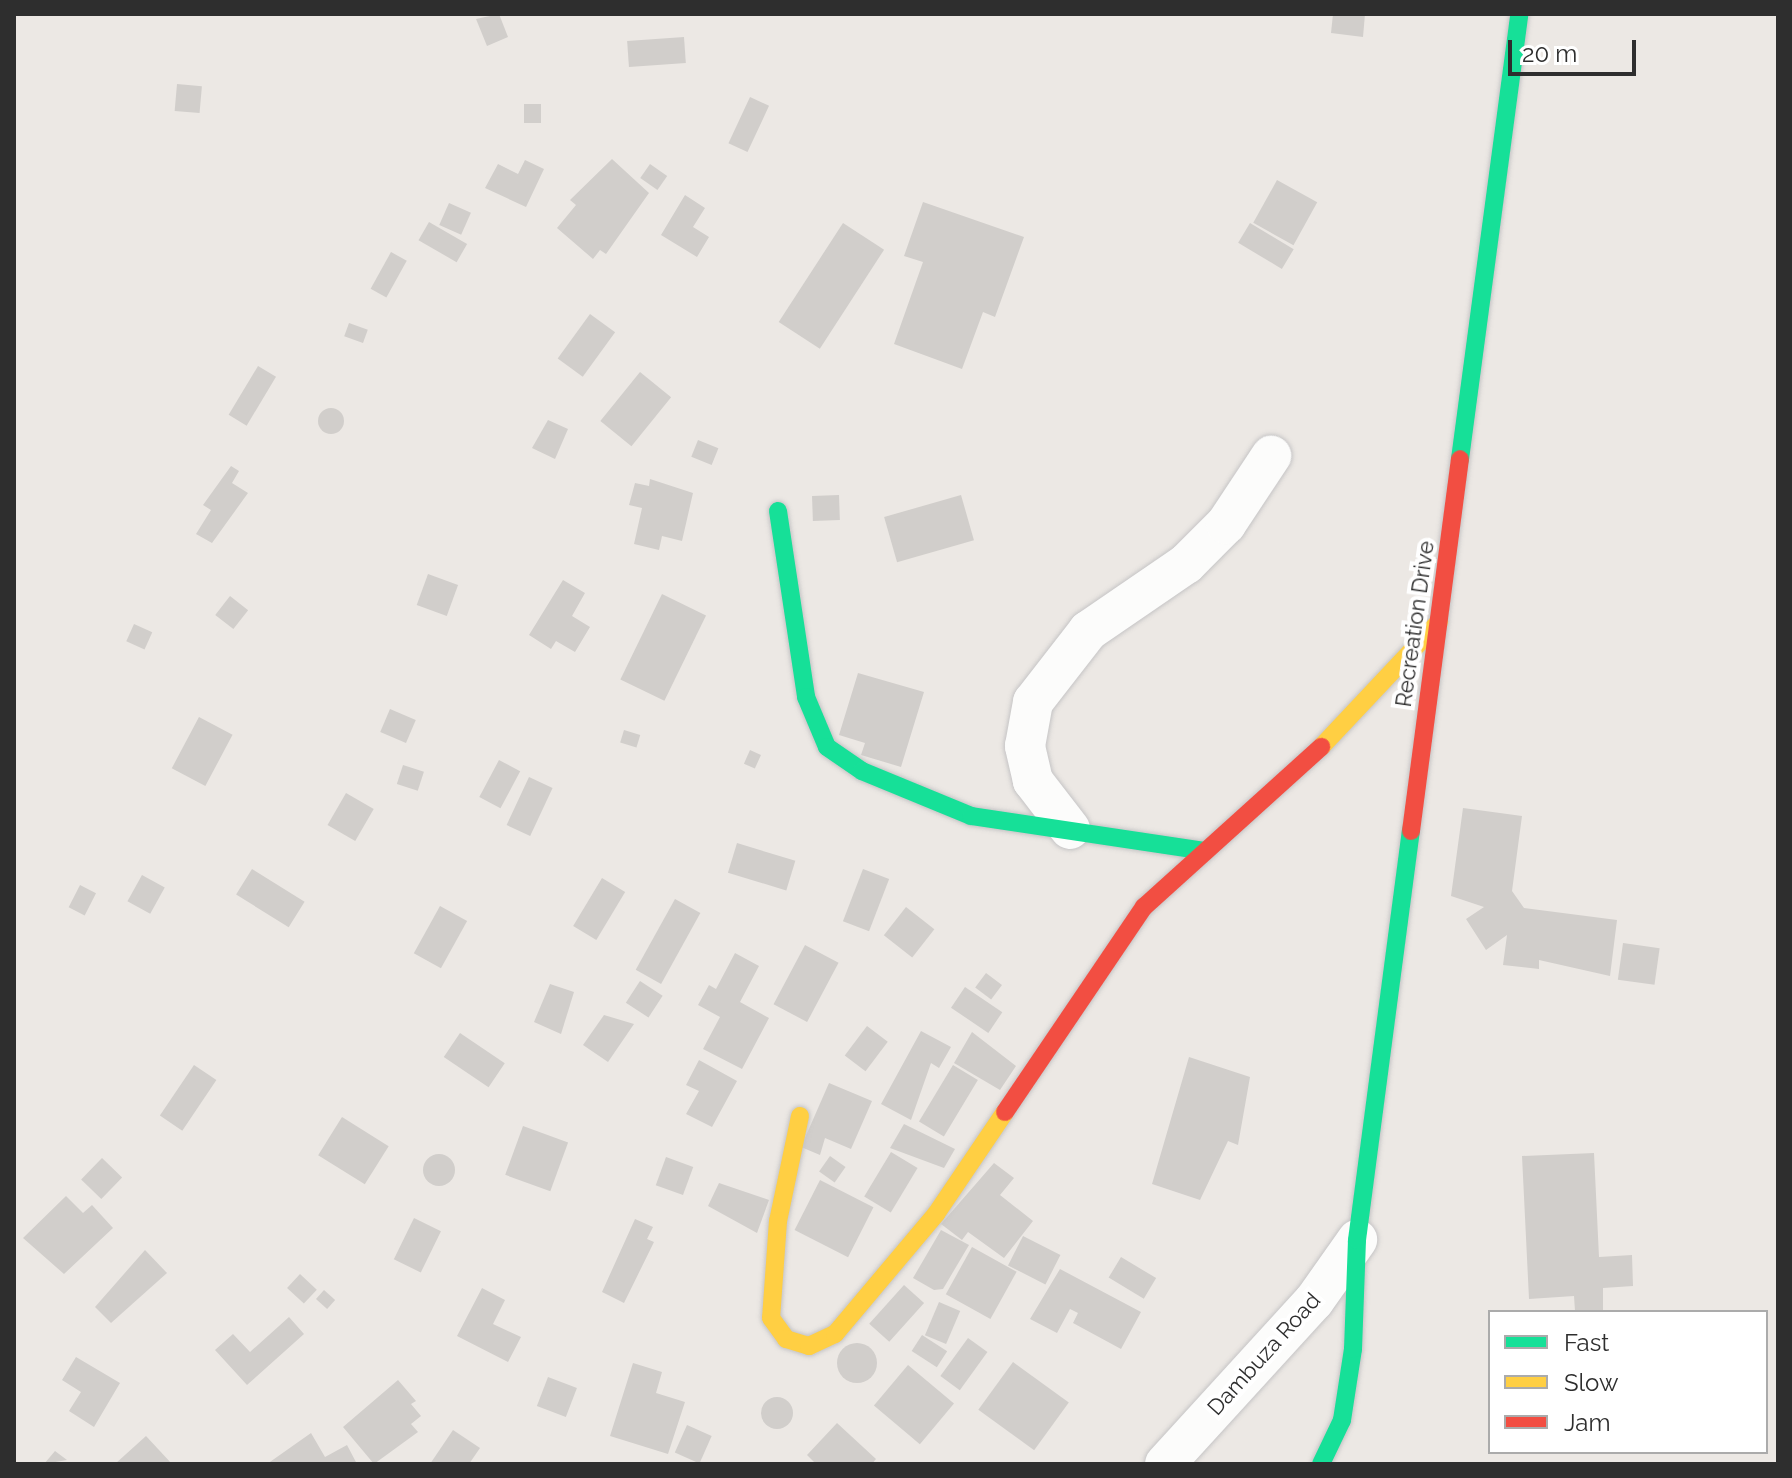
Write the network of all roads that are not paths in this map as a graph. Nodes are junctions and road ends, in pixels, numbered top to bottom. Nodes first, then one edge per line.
1 (1519, 14) edge
2 (1271, 456) dead end
3 (778, 511) dead end
4 (1439, 622) junction
5 (1070, 829) junction
6 (1205, 851) junction
7 (800, 1116) dead end
8 (1357, 1240) junction
9 (1165, 1464) edge
10 (1321, 1464) edge

1 - 4 street, Recreation Drive
2 - 5 street
3 - 5 street
4 - 6 street
4 - 8 street, Recreation Drive
5 - 6 street
6 - 7 street
8 - 9 street, Dambuza Road
8 - 10 street, Recreation Drive

